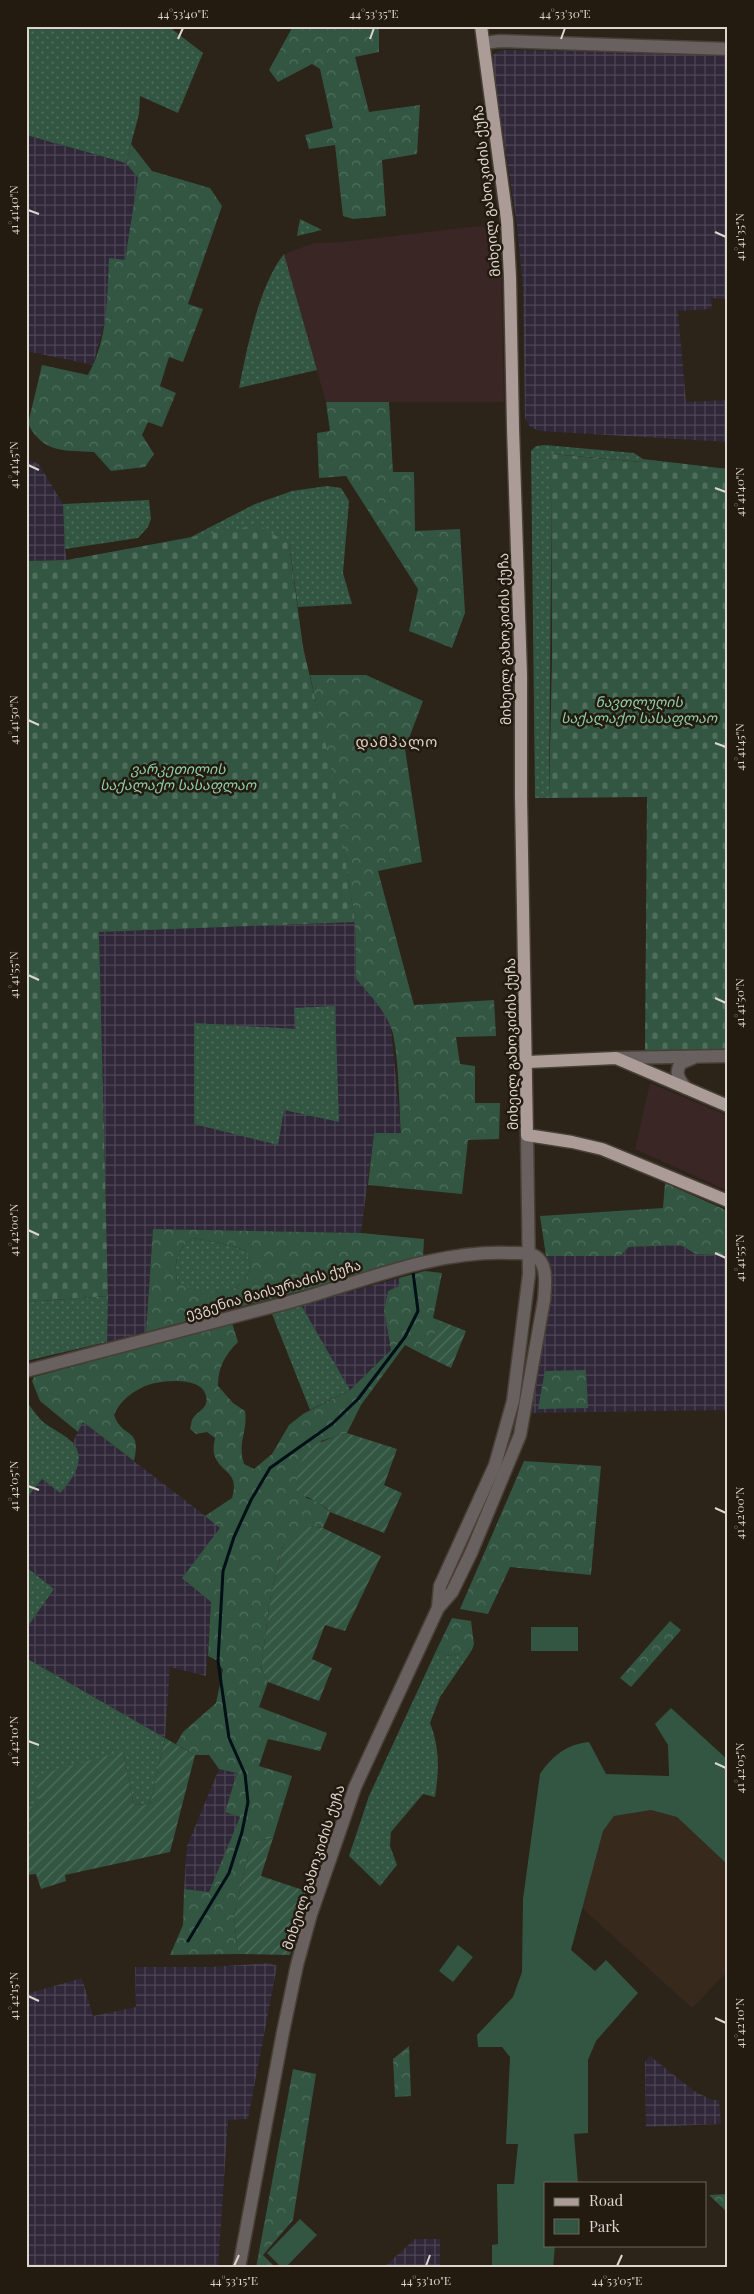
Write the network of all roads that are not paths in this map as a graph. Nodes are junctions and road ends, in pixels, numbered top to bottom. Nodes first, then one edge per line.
1 (481, 26) edge
2 (484, 43) junction
3 (728, 48) edge
4 (698, 1056) junction
5 (728, 1056) edge
6 (616, 1058) junction
7 (528, 1062) junction
8 (686, 1088) junction
9 (728, 1106) edge
10 (528, 1135) junction
11 (728, 1201) edge
12 (530, 1254) junction
13 (26, 1371) edge
14 (239, 2268) edge

1 - 2 main road, მიხეილ გახოკიძის ქუჩა
2 - 3 street
2 - 7 main road, მიხეილ გახოკიძის ქუჩა
4 - 5 street
4 - 6 street
4 - 8 street
6 - 7 main road
6 - 8 main road
7 - 10 main road, მიხეილ გახოკიძის ქუჩა
8 - 9 main road
10 - 11 main road
10 - 12 street, მიხეილ გახოკიძის ქუჩა
12 - 13 street, ევგენია მაისურაძის ქუჩა
12 - 14 street, მიხეილ გახოკიძის ქუჩა

